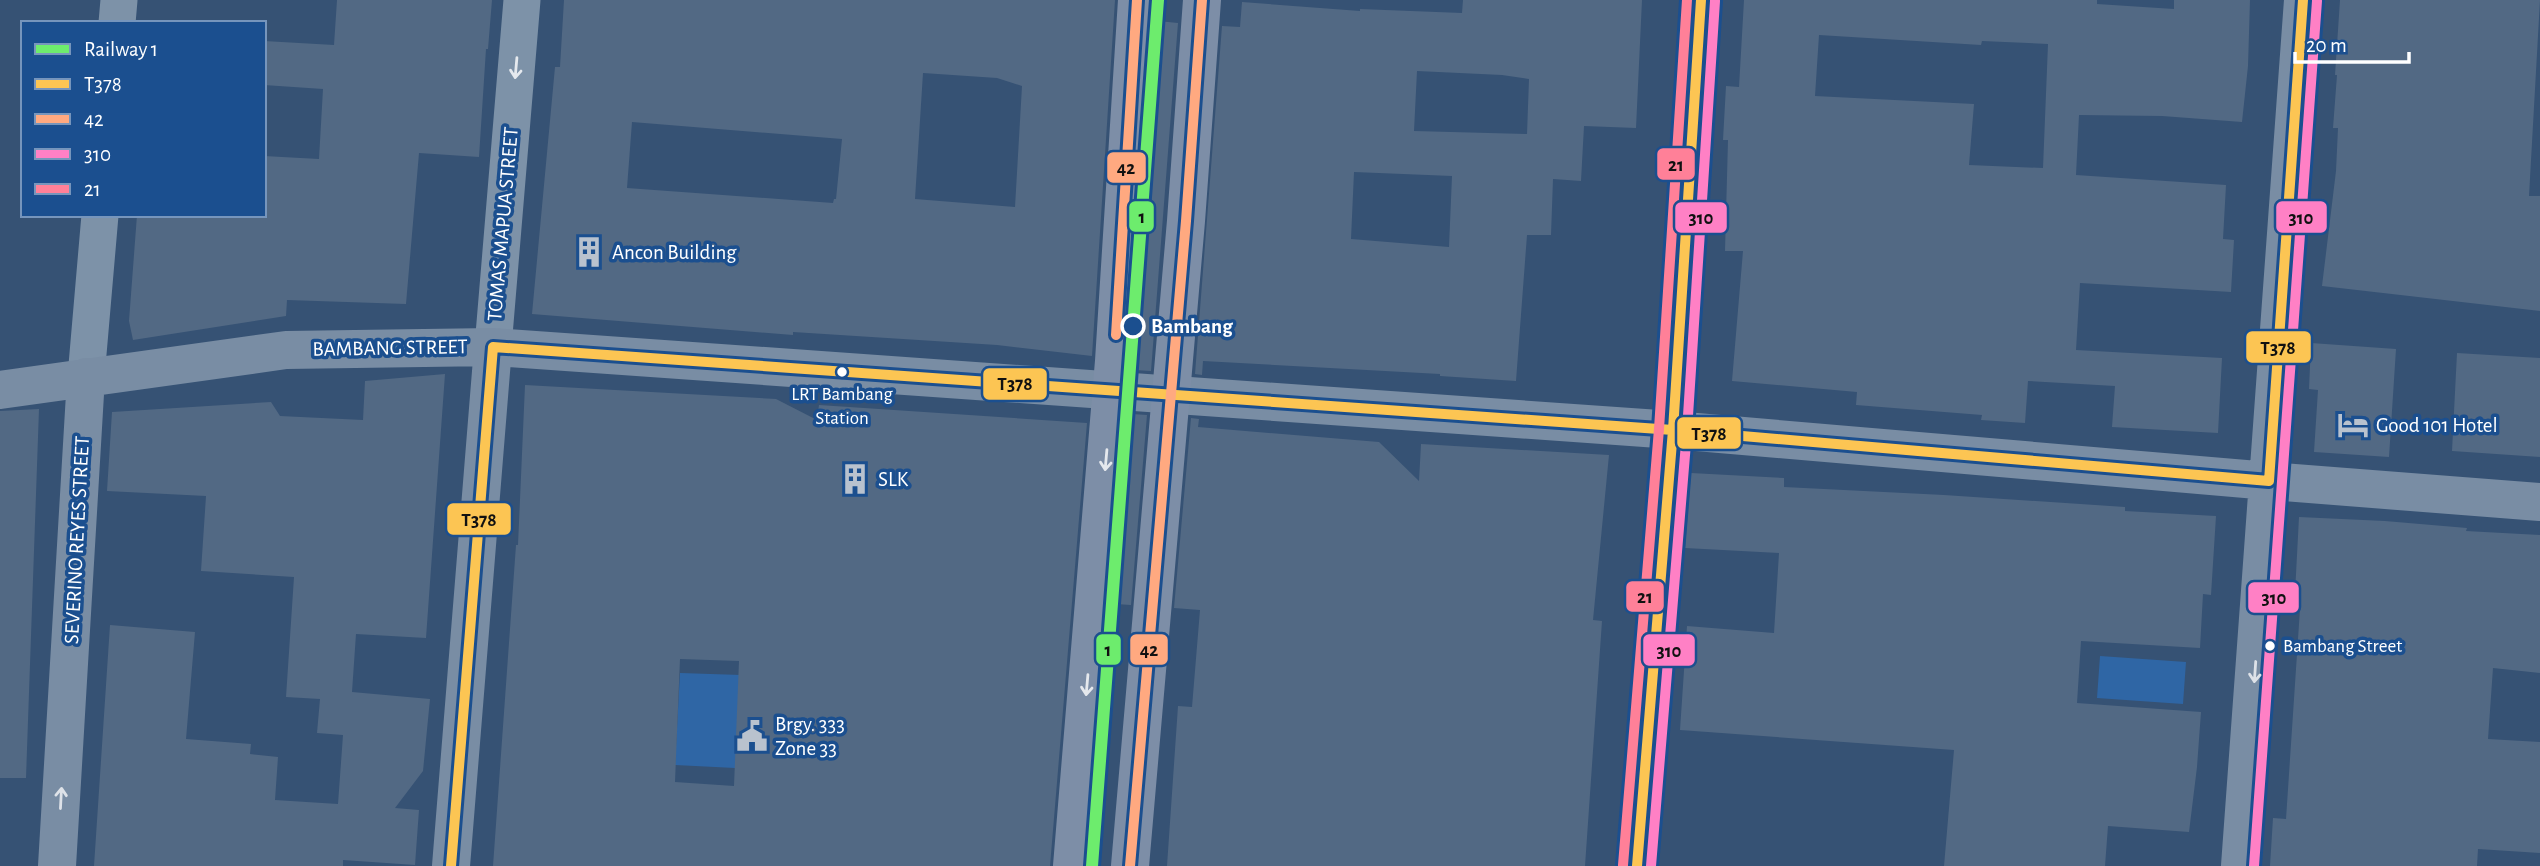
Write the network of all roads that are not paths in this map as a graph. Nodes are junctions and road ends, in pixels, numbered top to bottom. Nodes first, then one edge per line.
1 (118, 0) edge
2 (522, 0) edge
3 (1137, 0) edge
4 (1202, 0) edge
5 (1701, 0) edge
6 (2303, 0) edge
7 (117, 21) edge
8 (100, 217) edge
9 (493, 347) junction
10 (86, 377) junction
11 (0, 390) edge
12 (1112, 391) junction
13 (1170, 396) junction
14 (1673, 430) junction
15 (2269, 481) junction
16 (2540, 502) edge
17 (57, 866) edge
18 (452, 866) edge
19 (1072, 866) edge
20 (1130, 866) edge
21 (1637, 866) edge
22 (2240, 866) edge

1 - 7 street
2 -> 9 street, TOMAS MAPUA STREET
3 - 12 main road
4 - 13 main road
5 - 14 street
6 - 15 street
8 - 10 street, SEVERINO REYES STREET
9 - 10 street, BAMBANG STREET
9 - 12 street, BAMBANG STREET
9 - 18 street, TOMAS MAPUA STREET
10 - 11 street, BAMBANG STREET
17 -> 10 street, SEVERINO REYES STREET
12 - 13 street, BAMBANG STREET
12 -> 19 main road
13 - 14 street, BAMBANG STREET
13 - 20 main road
14 - 15 street, BAMBANG STREET
14 - 21 street
15 - 16 street, BAMBANG STREET
15 -> 22 street

